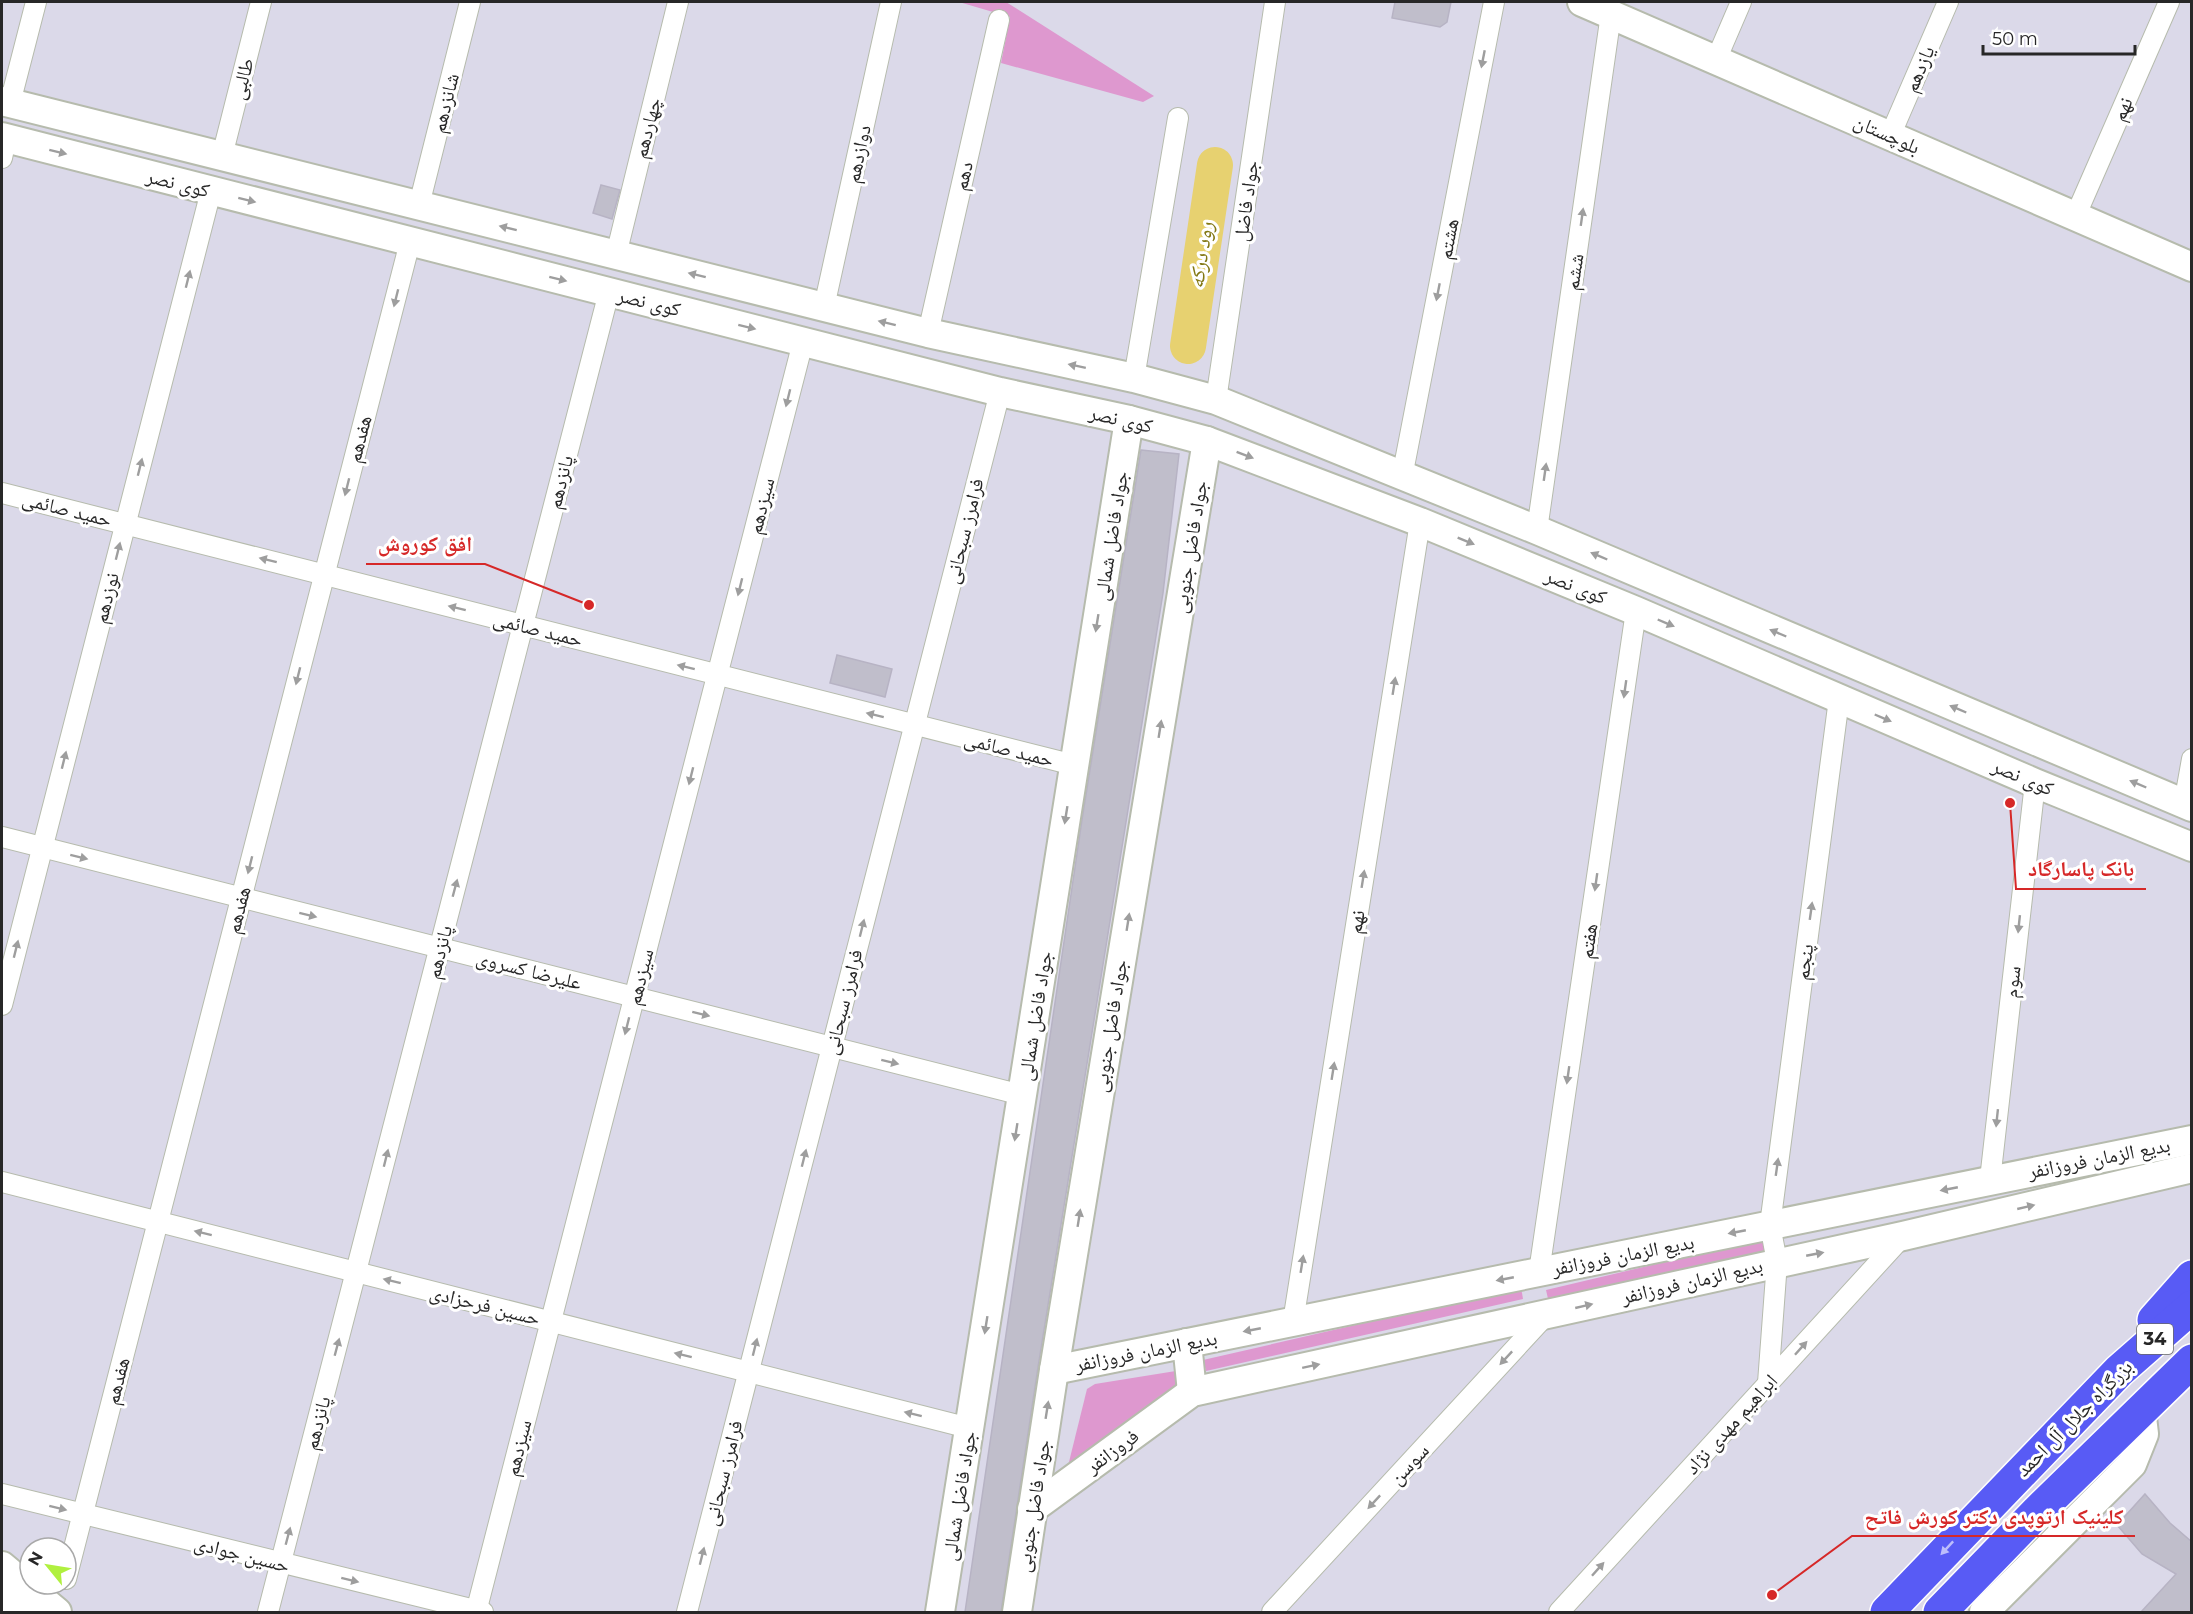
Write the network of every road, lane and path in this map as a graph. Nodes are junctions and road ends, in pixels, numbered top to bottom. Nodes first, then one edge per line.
1 (36, 2) edge
2 (261, 2) edge
3 (470, 2) edge
4 (678, 2) edge
5 (891, 2) edge
6 (1275, 2) edge
7 (1494, 2) edge
8 (1582, 2) edge
9 (1741, 2) edge
10 (1948, 2) edge
11 (2169, 2) edge
12 (1611, 14) junction
13 (999, 20) dead end
14 (1716, 60) junction
15 (6, 102) edge
16 (1178, 118) dead end
17 (1890, 136) junction
18 (3, 145) edge
19 (222, 156) junction
20 (211, 191) junction
21 (419, 205) junction
22 (2075, 217) junction
23 (410, 242) junction
24 (616, 255) junction
25 (2192, 267) edge
26 (609, 292) junction
27 (824, 307) junction
28 (927, 333) junction
29 (803, 342) junction
30 (1134, 378) junction
31 (1000, 392) junction
32 (1216, 400) junction
33 (1129, 420) junction
34 (1207, 441) junction
35 (1402, 477) junction
36 (2, 493) edge
37 (1420, 522) junction
38 (125, 524) junction
39 (1537, 530) junction
40 (324, 575) junction
41 (1636, 610) junction
42 (523, 625) junction
43 (717, 675) junction
44 (1839, 699) junction
45 (915, 725) junction
46 (2192, 759) edge
47 (1074, 765) junction
48 (2035, 783) junction
49 (2188, 805) edge
50 (2, 837) edge
51 (2192, 847) edge
52 (42, 848) junction
53 (241, 898) junction
54 (440, 948) junction
55 (634, 997) junction
56 (2, 1005) edge
57 (832, 1047) junction
58 (1022, 1095) junction
59 (2192, 1140) edge
60 (2192, 1168) edge
61 (1990, 1180) junction
62 (2, 1182) edge
63 (158, 1221) junction
64 (1770, 1225) junction
65 (1903, 1236) junction
66 (1777, 1262) junction
67 (356, 1272) junction
68 (1539, 1272) junction
69 (2192, 1277) edge
70 (2192, 1307) edge
71 (1546, 1315) junction
72 (551, 1322) junction
73 (1293, 1322) junction
74 (1187, 1343) junction
75 (1054, 1370) junction
76 (2119, 1371) junction
77 (749, 1372) junction
78 (2185, 1374) edge
79 (1768, 1383) junction
80 (1192, 1392) junction
81 (2141, 1408) junction
82 (969, 1428) junction
83 (2, 1494) edge
84 (1032, 1509) junction
85 (83, 1514) junction
86 (77, 1536) edge
87 (281, 1563) junction
88 (2, 1566) edge
89 (2, 1596) edge
90 (62, 1596) edge
91 (21, 1612) edge
92 (57, 1612) edge
93 (268, 1612) edge
94 (479, 1612) edge
95 (687, 1612) edge
96 (940, 1612) edge
97 (1017, 1612) edge
98 (1272, 1612) edge
99 (1559, 1612) edge
100 (1887, 1612) edge
101 (1940, 1612) edge
102 (1984, 1612) edge

1 - 15 street
2 - 19 street, طالبی
3 - 21 street, شانزدهم
4 - 24 street, چهاردهم
5 - 27 street, دوازدهم
6 - 32 street, جواد فاضل
7 -> 35 street, هشتم
8 - 12 street, بلوچستان
9 - 14 street
10 - 17 street, یازدهم
11 - 22 street, نهم
12 - 14 street, بلوچستان
39 -> 12 street, ششم
13 - 28 street, دهم
14 - 17 street, بلوچستان
15 - 19 street, کوی نصر
16 - 30 street
17 - 22 street, بلوچستان
18 -> 20 street, کوی نصر
19 - 21 street, کوی نصر
20 -> 23 street, کوی نصر
38 -> 20 street, نوزدهم
24 -> 21 street, کوی نصر
22 - 25 street, بلوچستان
23 -> 26 street, کوی نصر
23 -> 40 street, هفدهم
27 -> 24 street, کوی نصر
26 -> 29 street, کوی نصر
26 - 42 street, پانزدهم
28 -> 27 street, کوی نصر
30 -> 28 street, کوی نصر
29 - 31 street, کوی نصر
29 -> 43 street, سیزدهم
30 - 32 street, کوی نصر
31 - 33 street, کوی نصر
31 - 45 street, فرامرز سبحانی
32 - 35 street, کوی نصر
33 - 34 street, کوی نصر
33 -> 47 street, جواد فاضل شمالی
34 -> 37 street, کوی نصر
75 -> 34 street, جواد فاضل جنوبی
35 - 39 street, کوی نصر
36 - 38 street, حمید صائمی
37 -> 41 street, کوی نصر
73 -> 37 street, نهم
40 -> 38 street, حمید صائمی
52 -> 38 street, نوزدهم
49 -> 39 street, کوی نصر
42 -> 40 street, حمید صائمی
40 -> 53 street, هفدهم
41 -> 44 street, کوی نصر
41 -> 68 street, هفتم
43 -> 42 street, حمید صائمی
54 -> 42 street, پانزدهم
45 -> 43 street, حمید صائمی
43 -> 55 street, سیزدهم
44 -> 48 street, کوی نصر
64 -> 44 street, پنجم
45 - 47 street, حمید صائمی
57 -> 45 street, فرامرز سبحانی
46 - 49 street
47 -> 58 street, جواد فاضل شمالی
48 - 51 street, کوی نصر
48 -> 61 street, سوم
50 - 52 street, علیرضا کسروی
52 -> 53 street, علیرضا کسروی
56 -> 52 street, نوزدهم
53 -> 54 street, علیرضا کسروی
53 - 63 street, هفدهم
54 - 55 street, علیرضا کسروی
67 -> 54 street, پانزدهم
55 -> 57 street, علیرضا کسروی
55 -> 72 street, سیزدهم
57 -> 58 street, علیرضا کسروی
77 -> 57 street, فرامرز سبحانی
58 -> 82 street, جواد فاضل شمالی
59 - 61 street, بدیع‌ الزمان فروزانفر
65 -> 60 street, بدیع الزمان فروزانفر
61 -> 64 street, بدیع‌ الزمان فروزانفر
62 - 63 street, حسین فرحزادی
67 -> 63 street, حسین فرحزادی
63 - 85 street, هفدهم
64 - 66 street, پنجم
64 -> 68 street, بدیع‌ الزمان فروزانفر
66 -> 65 street, بدیع الزمان فروزانفر
79 -> 65 street, ابراهیم مهدی نژاد
71 -> 66 street, بدیع الزمان فروزانفر
66 - 79 street, پنجم
72 -> 67 street, حسین فرحزادی
87 -> 67 street, پانزدهم
68 - 71 street
68 -> 73 street, بدیع‌ الزمان فروزانفر
69 - 76 highway
70 - 76 highway, بزرگراه جلال آل احمد / 34
80 -> 71 street, بدیع الزمان فروزانفر
71 -> 98 street, سوسن
77 -> 72 street, حسین فرحزادی
72 - 94 street, سیزدهم
73 -> 74 street, بدیع‌ الزمان فروزانفر
74 - 75 street, بدیع‌ الزمان فروزانفر
74 - 80 street
84 -> 75 street, جواد فاضل جنوبی
76 -> 100 highway, بزرگراه جلال آل احمد / 34
82 -> 77 street, حسین فرحزادی
95 -> 77 street, فرامرز سبحانی
78 - 81 highway, بزرگراه جلال آل احمد / 34
99 -> 79 street, ابراهیم مهدی نژاد
80 - 84 street, فروزانفر
81 - 101 highway, بزرگراه جلال آل احمد / 34
81 - 102 street
82 - 96 street, جواد فاضل شمالی
83 -> 85 street, حسین جوادی
84 - 97 street, جواد فاضل جنوبی
85 - 86 street, هفدهم
85 - 87 street, حسین جوادی
87 - 93 street, پانزدهم
87 -> 94 street, حسین جوادی
88 - 92 street
89 - 91 street
90 - 92 street

